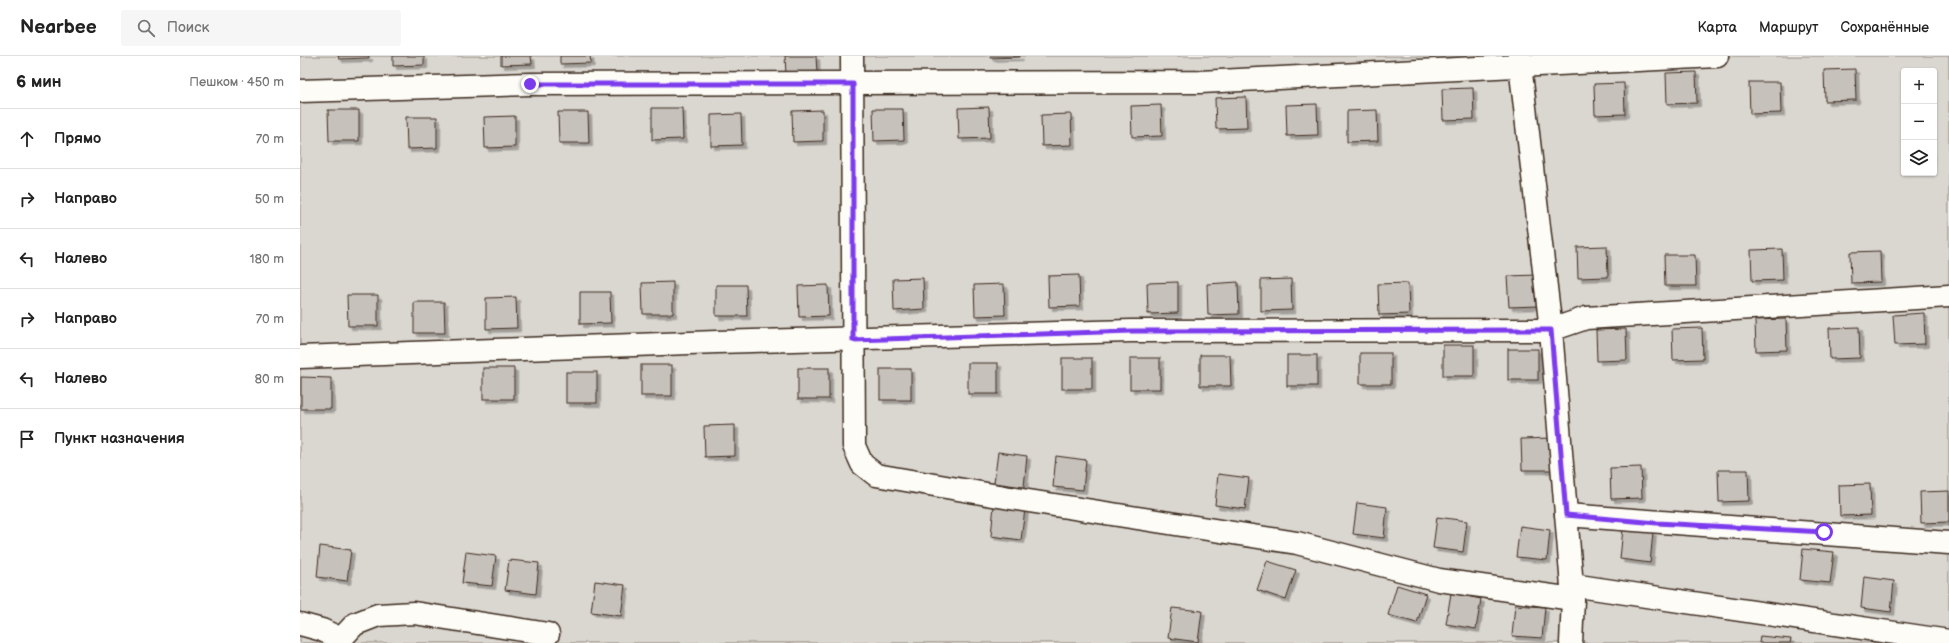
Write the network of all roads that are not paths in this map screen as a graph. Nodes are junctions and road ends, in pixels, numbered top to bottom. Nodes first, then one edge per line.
1 (852, 56) edge
2 (1717, 56) edge
3 (1520, 60) edge
4 (853, 84) junction
5 (300, 91) edge
6 (1949, 296) edge
7 (1551, 330) junction
8 (853, 340) junction
9 (300, 357) edge
10 (1566, 515) junction
11 (1949, 543) edge
12 (1572, 592) junction
13 (300, 624) edge
14 (548, 634) dead end
15 (341, 641) edge
16 (1949, 641) edge
17 (1571, 643) edge

1 - 4 lane
2 - 3 lane
3 - 4 lane
3 - 7 lane
4 - 5 lane
4 - 8 lane
6 - 7 lane
7 - 8 lane
7 - 10 lane
8 - 9 lane
8 - 12 lane
10 - 11 lane
10 - 12 lane
12 - 16 lane
12 - 17 lane
13 - 15 lane
14 - 15 lane

